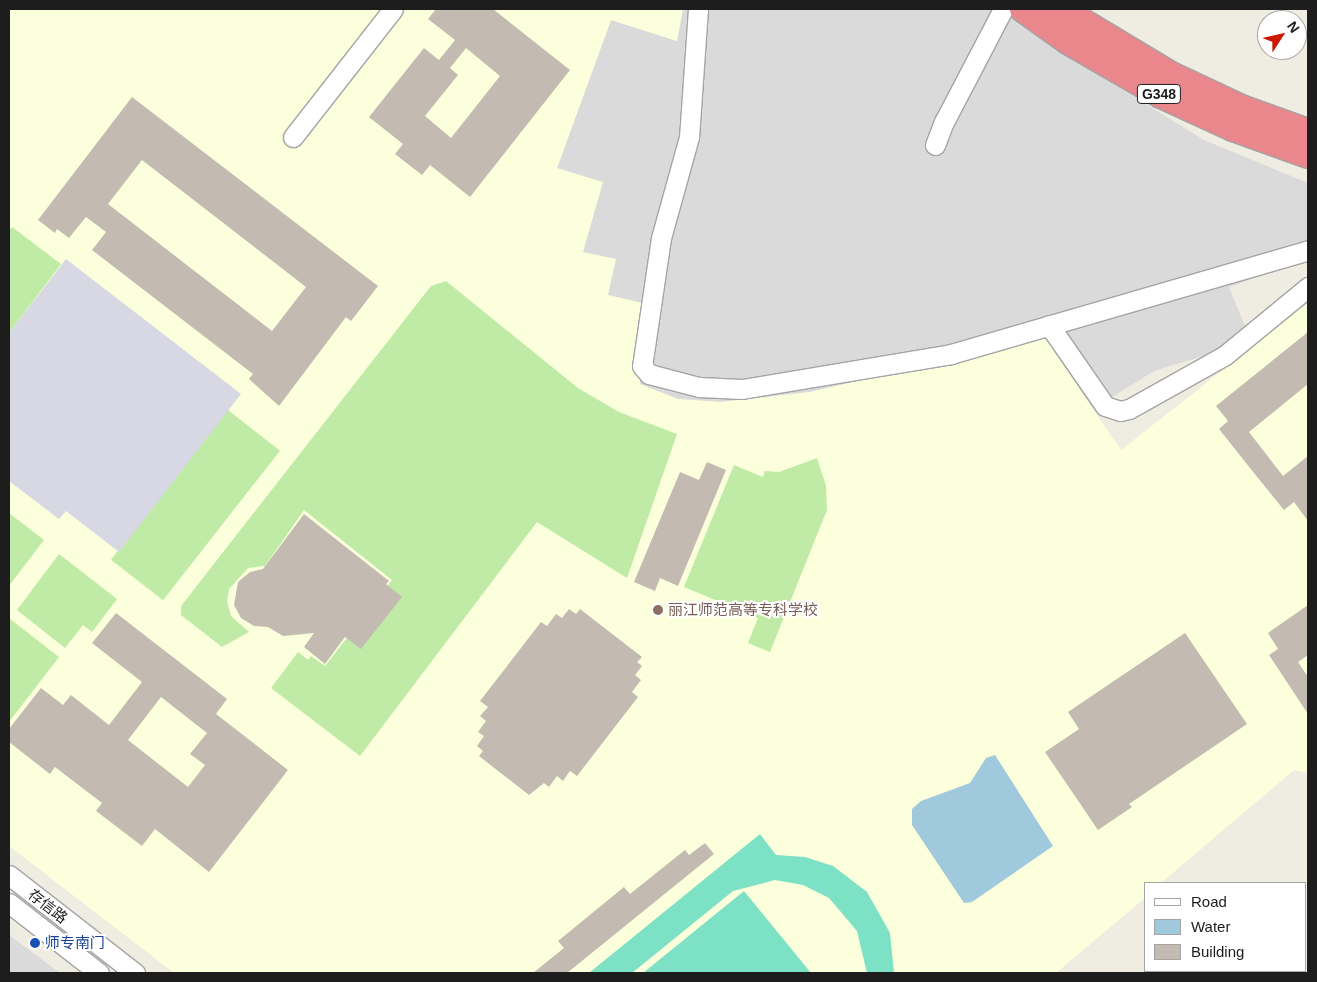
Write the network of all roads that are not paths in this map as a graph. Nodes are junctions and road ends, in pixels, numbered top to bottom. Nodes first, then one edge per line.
1 (393, 9) edge
2 (698, 9) edge
3 (1003, 9) edge
4 (1023, 9) edge
5 (1061, 9) edge
6 (1308, 132) edge
7 (293, 137) dead end
8 (935, 145) dead end
9 (1308, 155) edge
10 (1308, 250) edge
11 (1308, 287) edge
12 (1049, 325) junction
13 (9, 875) edge
14 (9, 903) edge
15 (99, 973) edge
16 (135, 973) edge

1 - 7 street
2 - 12 street
3 - 8 street
4 - 9 highway, G348
5 - 6 highway, G348
10 - 12 street
11 - 12 street
13 - 16 street, 存信路
14 - 15 street, 存信路

